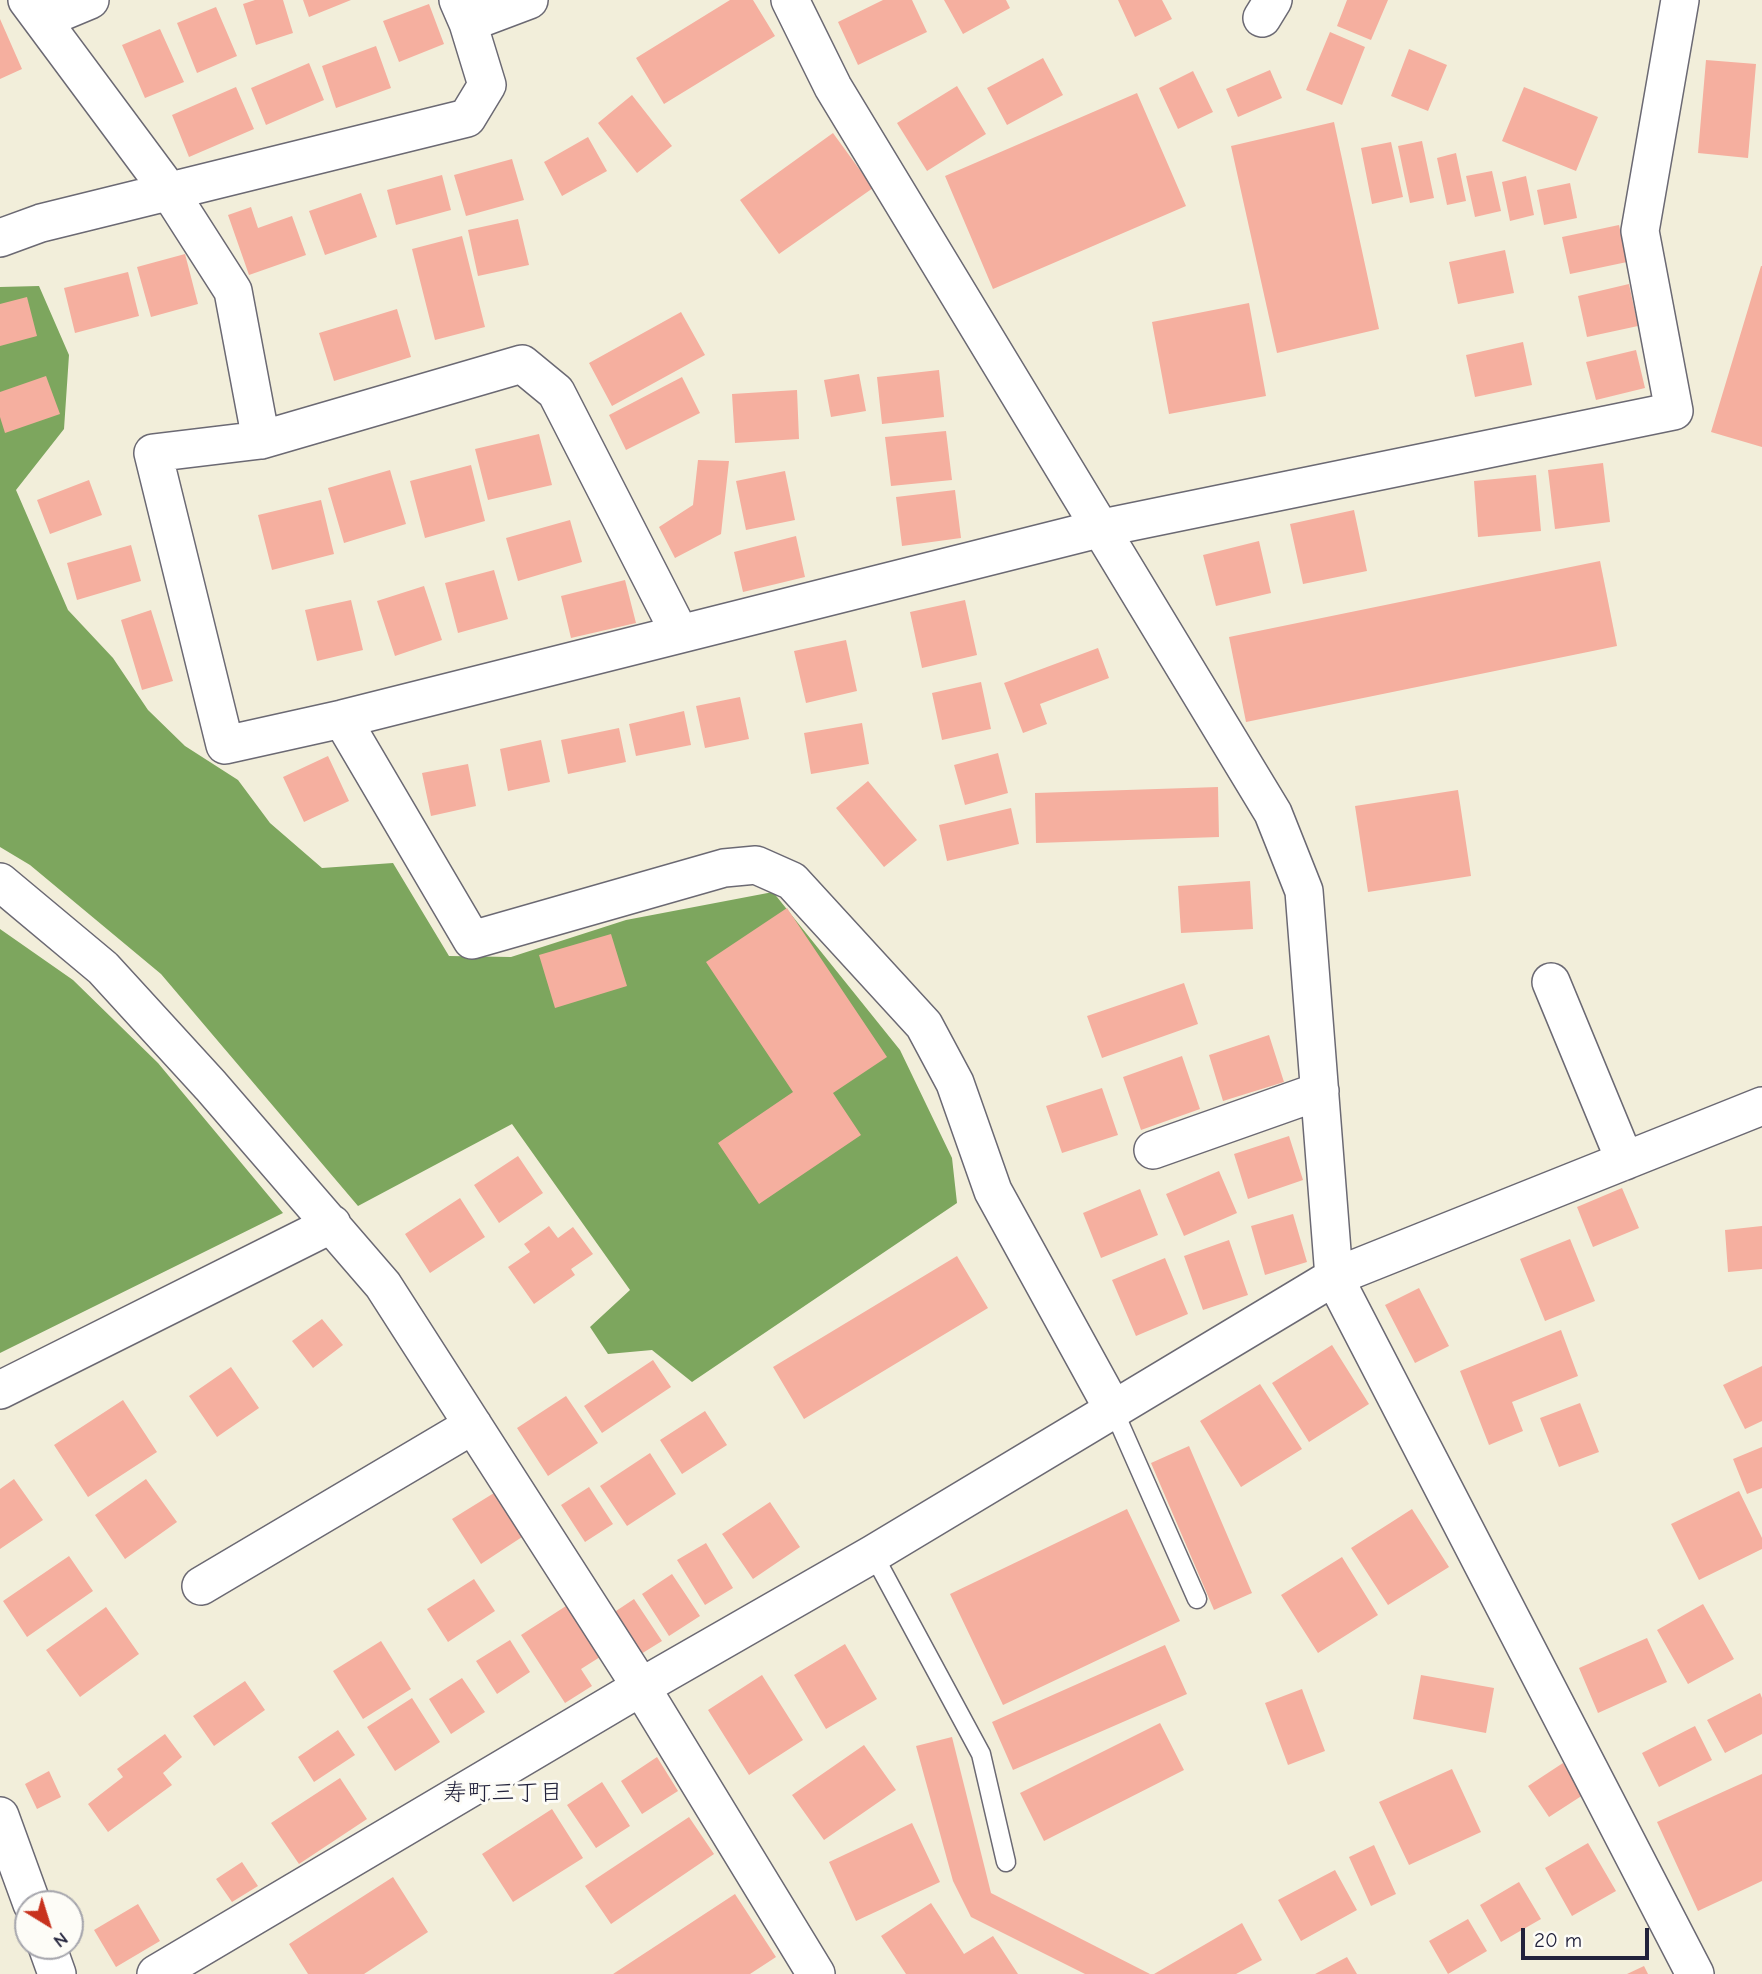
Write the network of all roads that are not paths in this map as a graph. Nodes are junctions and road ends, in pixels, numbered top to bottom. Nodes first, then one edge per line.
1 (90, 0) edge
2 (529, 0) edge
3 (790, 0) edge
4 (1680, 0) edge
5 (34, 10) edge
6 (463, 11) edge
7 (169, 191) junction
8 (0, 238) edge
9 (261, 440) junction
10 (1102, 528) junction
11 (680, 634) junction
12 (342, 719) junction
13 (0, 882) edge
14 (1551, 982) dead end
15 (1320, 1091) junction
16 (1762, 1106) edge
17 (1153, 1150) dead end
18 (1625, 1161) junction
19 (332, 1224) junction
20 (1334, 1277) junction
21 (0, 1390) edge
22 (1113, 1409) junction
23 (473, 1424) junction
24 (873, 1553) junction
25 (201, 1586) dead end
26 (1197, 1598) dead end
27 (642, 1687) junction
28 (0, 1816) edge
29 (1006, 1862) dead end
30 (27, 1890) edge
31 (156, 1974) edge
32 (816, 1974) edge
33 (1695, 1974) edge

1 - 5 street
2 - 6 street
3 - 10 street
4 - 10 street
5 - 7 street
6 - 7 street
7 - 8 street
7 - 9 street
9 - 11 street
9 - 12 street
10 - 11 street
10 - 15 street
11 - 12 street
12 - 22 street
13 - 19 street
14 - 18 street
15 - 17 street
15 - 20 street
16 - 18 street
18 - 20 street
19 - 21 street
19 - 23 street
20 - 22 street
20 - 33 street
22 - 24 street
22 - 26 lane
23 - 25 street
23 - 27 street
24 - 27 street
24 - 29 lane
27 - 31 street
27 - 32 street
28 - 30 street

